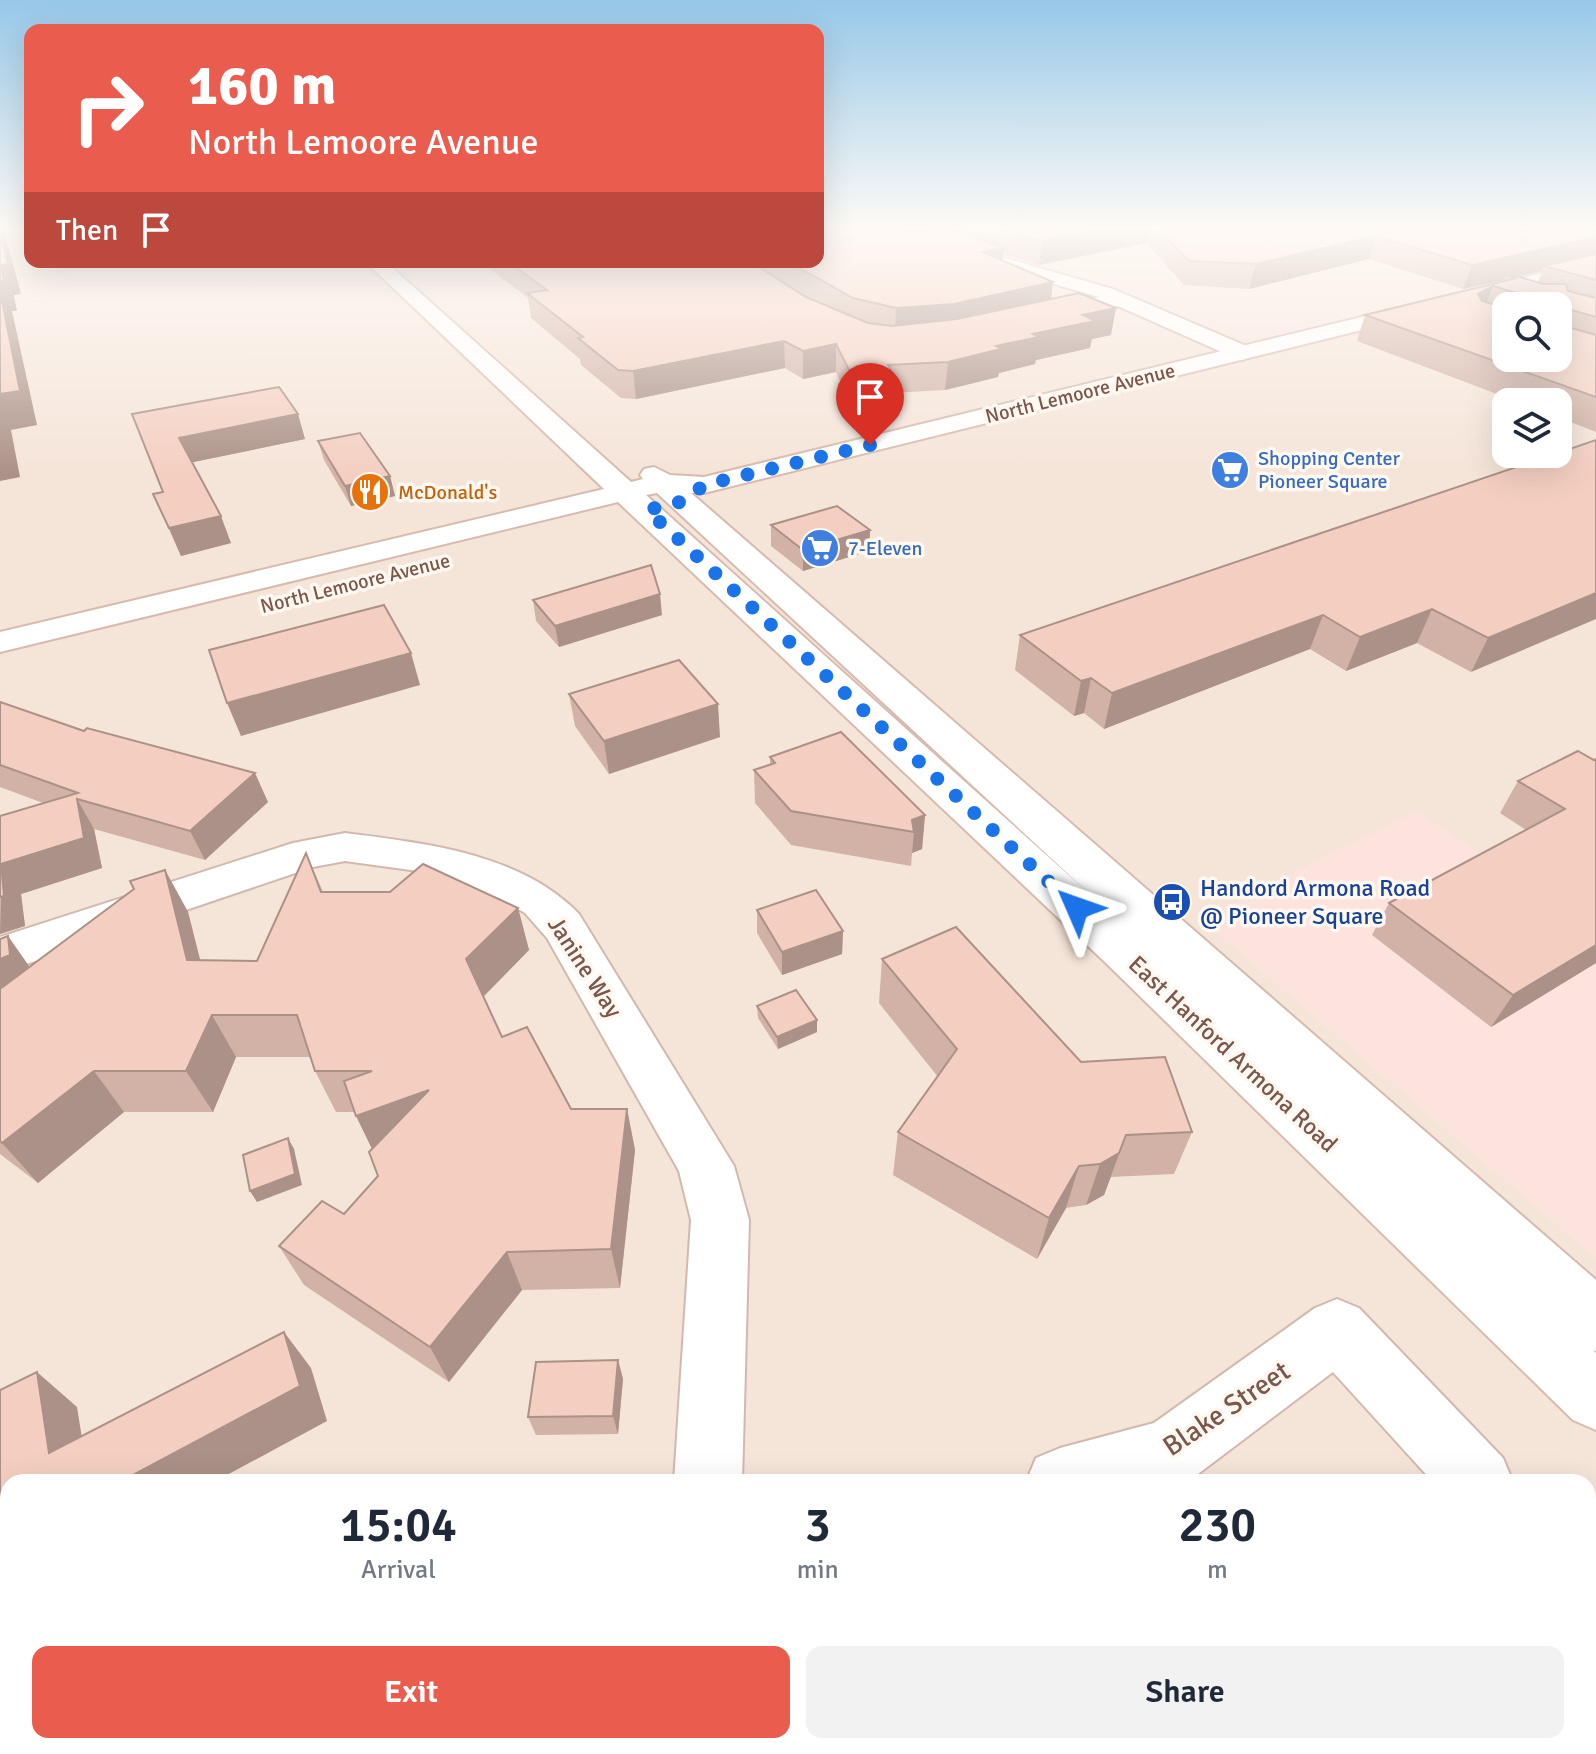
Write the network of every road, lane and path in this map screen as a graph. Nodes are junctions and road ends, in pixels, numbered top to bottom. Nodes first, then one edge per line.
1 (429, 312) edge
2 (464, 312) edge
3 (1060, 312) edge
4 (1149, 312) edge
5 (1412, 312) edge
6 (1018, 321) edge
7 (478, 325) dead end
8 (1243, 353) junction
9 (575, 409) dead end
10 (540, 415) junction
11 (660, 491) junction
12 (298, 584) junction
13 (0, 642) edge
14 (0, 672) edge
15 (0, 955) edge
16 (1596, 1321) edge
17 (1596, 1397) edge
18 (708, 1474) edge
19 (1090, 1474) edge
20 (1472, 1474) edge

1 - 10 main road
2 - 7 main road
3 - 6 main road
4 - 8 main road
5 - 8 main road, North Lemoore Avenue
8 - 11 main road, North Lemoore Avenue
9 - 10 main road
10 - 11 main road
11 - 12 main road, North Lemoore Avenue
11 - 16 main road, East Hanford Armona Road
11 - 17 main road, East Hanford Armona Road
12 - 13 main road, North Lemoore Avenue
12 - 14 main road, North Lemoore Avenue
15 - 18 main road, Janine Way
19 - 20 main road, Blake Street

